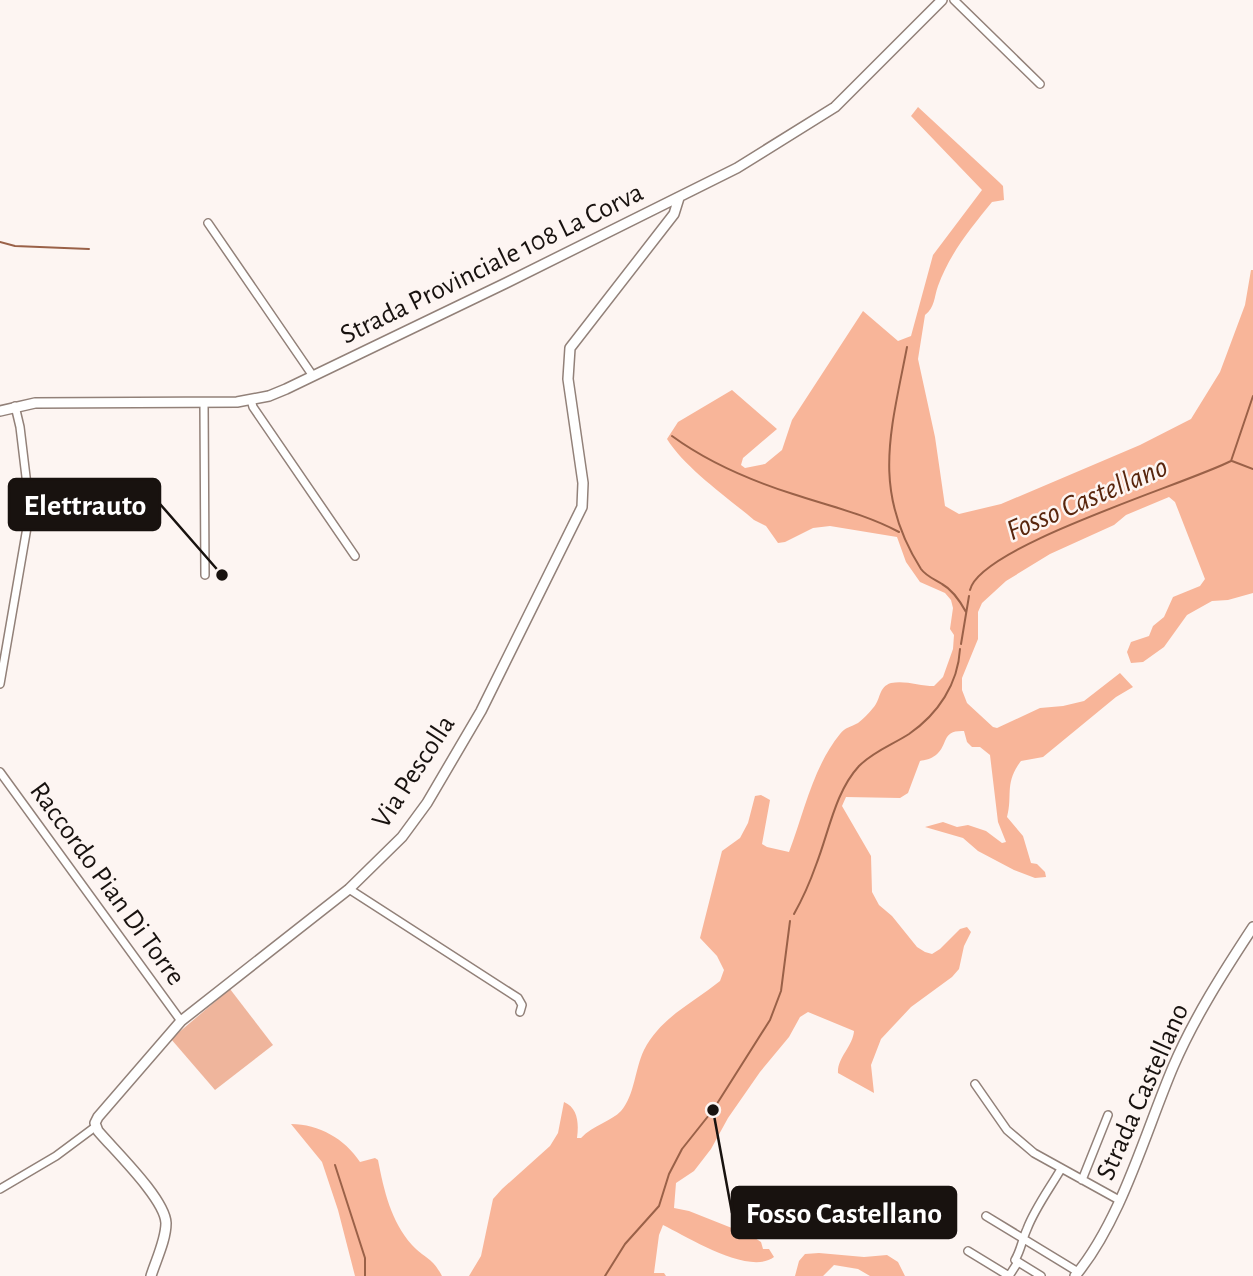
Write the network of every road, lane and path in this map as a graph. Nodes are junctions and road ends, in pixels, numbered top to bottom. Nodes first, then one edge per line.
1 (942, 0) edge
2 (954, 0) edge
3 (1040, 83) dead end
4 (679, 198) junction
5 (208, 223) dead end
6 (313, 376) junction
7 (251, 400) junction
8 (204, 403) junction
9 (15, 406) junction
10 (0, 411) edge
11 (355, 556) dead end
12 (205, 575) dead end
13 (0, 684) edge
14 (0, 772) edge
15 (349, 889) junction
16 (1253, 927) edge
17 (520, 1012) dead end
18 (181, 1021) junction
19 (975, 1084) dead end
20 (1108, 1115) dead end
21 (95, 1127) junction
22 (1061, 1169) junction
23 (1082, 1180) junction
24 (0, 1189) edge
25 (1119, 1199) junction
26 (986, 1216) dead end
27 (1024, 1239) junction
28 (968, 1251) dead end
29 (1018, 1262) junction
30 (1077, 1274) edge
31 (151, 1276) edge
32 (1041, 1276) edge

1 - 4 street, Strada Provinciale 108 La Corva
2 - 3 street
4 - 6 street, Strada Provinciale 108 La Corva
4 - 15 street, Via Pescolla
5 - 6 street
6 - 7 street, Strada Provinciale 108 La Corva
7 - 8 street, Strada Provinciale 108 La Corva
7 - 11 street
8 - 9 street, Strada Provinciale 108 La Corva
8 - 12 street
9 - 10 street, Strada Provinciale 108 La Corva
9 - 13 street
14 - 18 street, Raccordo Pian Di Torre
15 - 17 street
15 - 18 street, Via Pescolla
16 - 25 street, Strada Castellano
18 - 21 street, Via Pescolla
19 - 22 street
20 - 23 street
21 - 24 street
21 - 31 street
22 - 23 street
22 - 27 street
23 - 25 street
25 - 30 street, Strada Castellano
26 - 27 street
27 - 29 street
27 - 30 street
28 - 29 street
29 - 32 street

